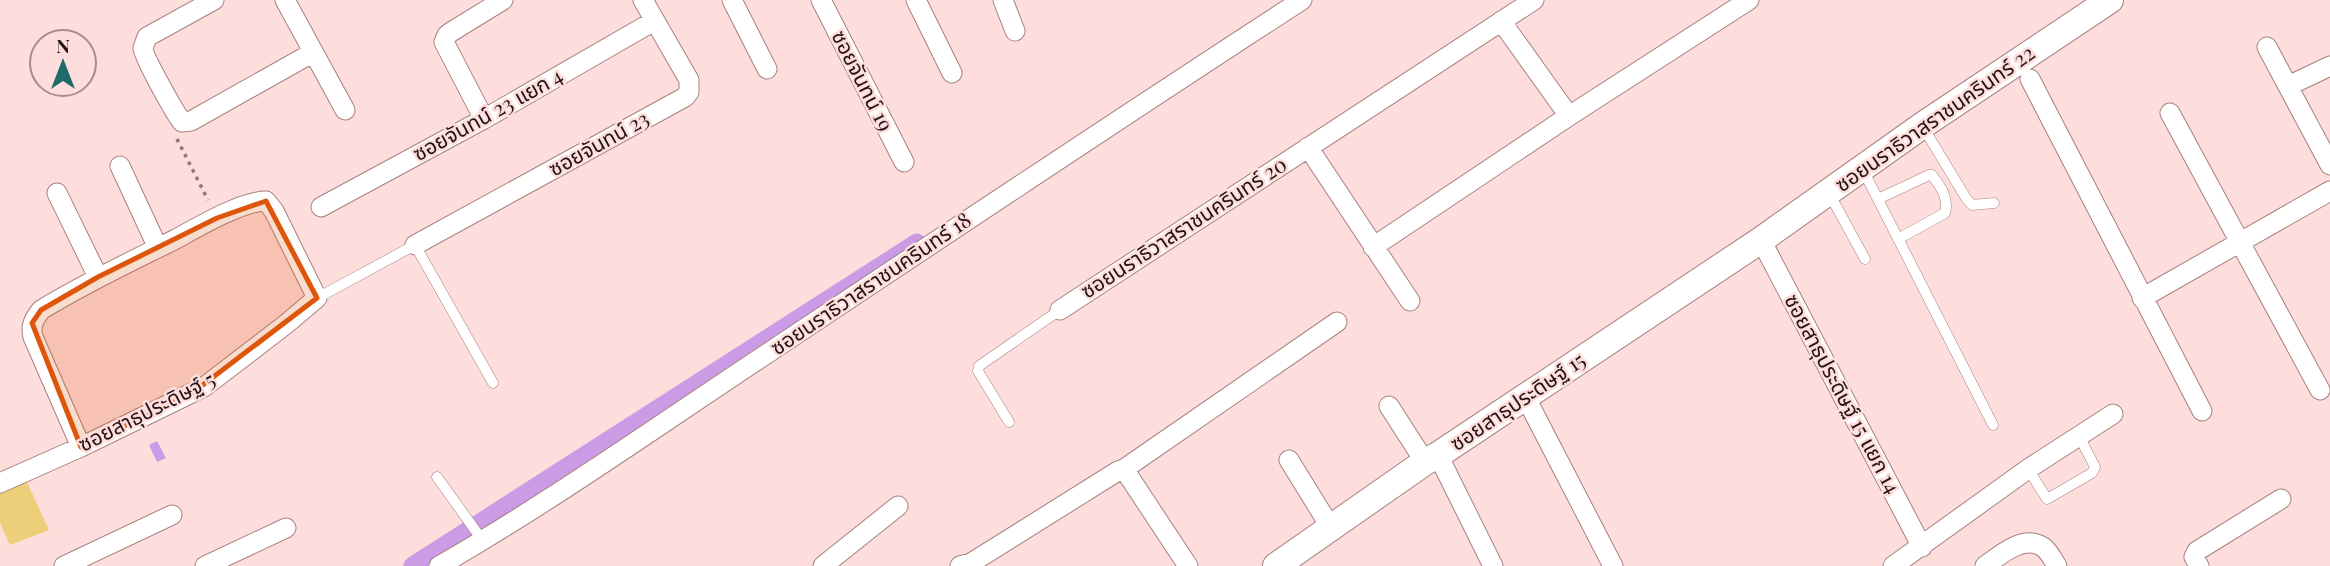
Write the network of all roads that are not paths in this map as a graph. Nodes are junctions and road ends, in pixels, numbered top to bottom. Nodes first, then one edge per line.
1 (214, 0) edge
2 (285, 0) edge
3 (503, 0) edge
4 (643, 0) edge
5 (732, 0) edge
6 (821, 0) edge
7 (916, 0) edge
8 (1003, 0) edge
9 (1302, 0) edge
10 (1534, 0) edge
11 (1749, 0) edge
12 (2110, 0) edge
13 (654, 21) junction
14 (1501, 21) junction
15 (1015, 31) dead end
16 (2267, 47) dead end
17 (312, 53) junction
18 (2330, 66) edge
19 (768, 69) dead end
20 (953, 74) dead end
21 (2031, 79) dead end
22 (2288, 86) junction
23 (345, 110) dead end
24 (2170, 113) dead end
25 (1569, 116) junction
26 (484, 119) junction
27 (1923, 125) junction
28 (1308, 147) junction
29 (904, 162) dead end
30 (2330, 165) edge
31 (120, 166) dead end
32 (1863, 170) junction
33 (2330, 191) edge
34 (57, 193) dead end
35 (1828, 193) junction
36 (1878, 199) junction
37 (1994, 203) dead end
38 (321, 207) dead end
39 (1898, 239) junction
40 (1761, 240) junction
41 (2241, 244) junction
42 (415, 245) junction
43 (1373, 247) junction
44 (158, 248) junction
45 (1864, 259) dead end
46 (98, 277) junction
47 (317, 298) junction
48 (2142, 298) junction
49 (1410, 301) dead end
50 (1060, 310) joint
51 (1337, 322) dead end
52 (493, 383) dead end
53 (2320, 390) dead end
54 (1525, 396) junction
55 (1389, 406) dead end
56 (2202, 411) dead end
57 (2113, 414) dead end
58 (1009, 422) dead end
59 (1993, 425) dead end
60 (2079, 436) junction
61 (81, 447) junction
62 (1432, 459) junction
63 (1289, 460) dead end
64 (1124, 469) junction
65 (2028, 469) junction
66 (437, 477) dead end
67 (0, 483) edge
68 (2281, 499) dead end
69 (898, 506) dead end
70 (172, 515) dead end
71 (286, 528) dead end
72 (1331, 528) junction
73 (483, 541) junction
74 (1922, 547) junction
75 (64, 566) edge
76 (205, 566) edge
77 (439, 566) edge
78 (823, 566) edge
79 (960, 566) edge
80 (1188, 566) edge
81 (1276, 566) edge
82 (1493, 566) edge
83 (1613, 566) edge
84 (1894, 566) edge
85 (1985, 566) edge
86 (2057, 566) edge
87 (2199, 566) edge

1 - 17 street
2 - 17 street
3 - 26 street
4 - 13 street, ซอยจันทน์ 23
5 - 19 street
6 - 29 street, ซอยจันทน์ 19
7 - 20 street
8 - 15 street
9 - 73 street, ซอยนราธิวาสราชนครินทร์ 18
10 - 14 street, ซอยนราธิวาสราชนครินทร์ 20
11 - 25 street
12 - 27 street, ซอยนราธิวาสราชนครินทร์ 22
13 - 26 street, ซอยจันทน์ 23 แยก 4
13 - 42 street, ซอยจันทน์ 23
14 - 25 street
14 - 28 street, ซอยนราธิวาสราชนครินทร์ 20
16 - 22 street
17 - 23 street
18 - 22 street
21 - 48 street
22 - 30 street
24 - 41 street
25 - 43 street
26 - 38 street, ซอยจันทน์ 23 แยก 4
27 - 32 street, ซอยนราธิวาสราชนครินทร์ 22
27 - 37 lane
28 - 43 street, ซอยนราธิวาสราชนครินทร์ 20
28 - 50 street, ซอยนราธิวาสราชนครินทร์ 20
31 - 44 street
32 - 35 street, ซอยนราธิวาสราชนครินทร์ 22
32 - 36 lane
33 - 41 street
34 - 46 street
35 - 40 street, ซอยนราธิวาสราชนครินทร์ 22
35 - 45 lane
36 - 39 lane
36 - 39 lane
39 - 59 lane
40 - 54 street, ซอยสาธุประดิษฐ์ 15
40 - 74 street, ซอยสาธุประดิษฐ์ 15 แยก 14
41 - 48 street
41 - 53 street
42 - 47 lane
42 - 52 lane
43 - 49 street, ซอยนราธิวาสราชนครินทร์ 20
44 - 46 street
44 - 47 street
46 - 61 street
47 - 61 street, ซอยสาธุประดิษฐ์ 5
48 - 56 street
50 - 58 lane
51 - 64 street
54 - 62 street, ซอยสาธุประดิษฐ์ 15
54 - 83 street
55 - 62 street
57 - 60 street
60 - 65 street
60 - 65 lane
61 - 67 street, ซอยสาธุประดิษฐ์ 5
62 - 72 street, ซอยสาธุประดิษฐ์ 15
62 - 82 street
63 - 72 street
64 - 79 street
64 - 80 street
65 - 74 street
66 - 73 lane
68 - 87 street
69 - 78 street
70 - 75 street
71 - 76 street
72 - 81 street, ซอยสาธุประดิษฐ์ 15
73 - 77 street, ซอยนราธิวาสราชนครินทร์ 18
74 - 84 street
85 - 86 street

